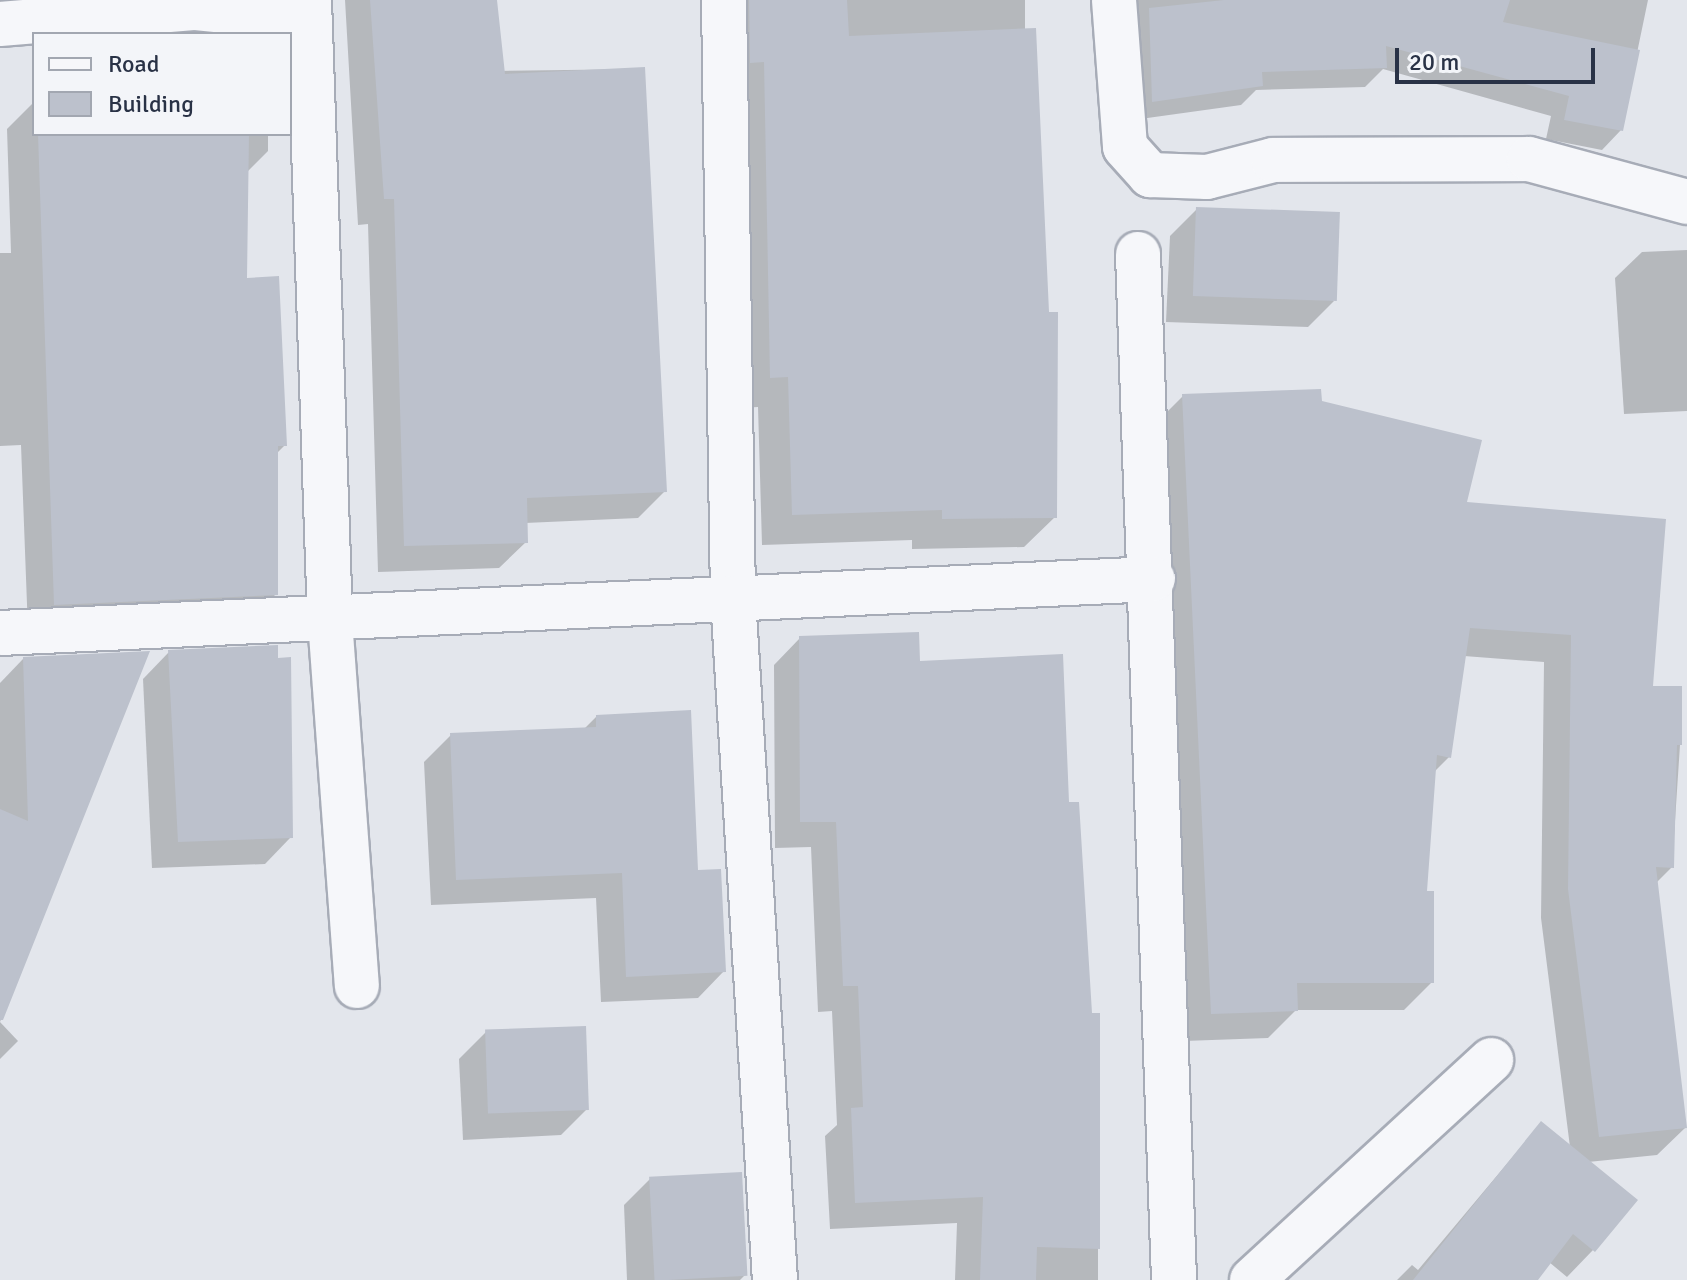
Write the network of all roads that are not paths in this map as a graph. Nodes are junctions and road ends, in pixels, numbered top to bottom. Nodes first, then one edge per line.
1 (724, 0) edge
2 (1114, 0) edge
3 (307, 10) edge
4 (0, 24) edge
5 (1687, 202) edge
6 (1138, 254) dead end
7 (1153, 579) junction
8 (733, 598) junction
9 (330, 620) junction
10 (0, 633) edge
11 (357, 986) dead end
12 (1491, 1060) dead end
13 (775, 1280) edge
14 (1174, 1280) edge
15 (1252, 1280) edge

1 - 8 street
2 - 5 street
3 - 4 street
3 - 9 street
6 - 7 street
7 - 8 street
7 - 14 street
8 - 9 street
8 - 13 street
9 - 10 street
9 - 11 street
12 - 15 street

